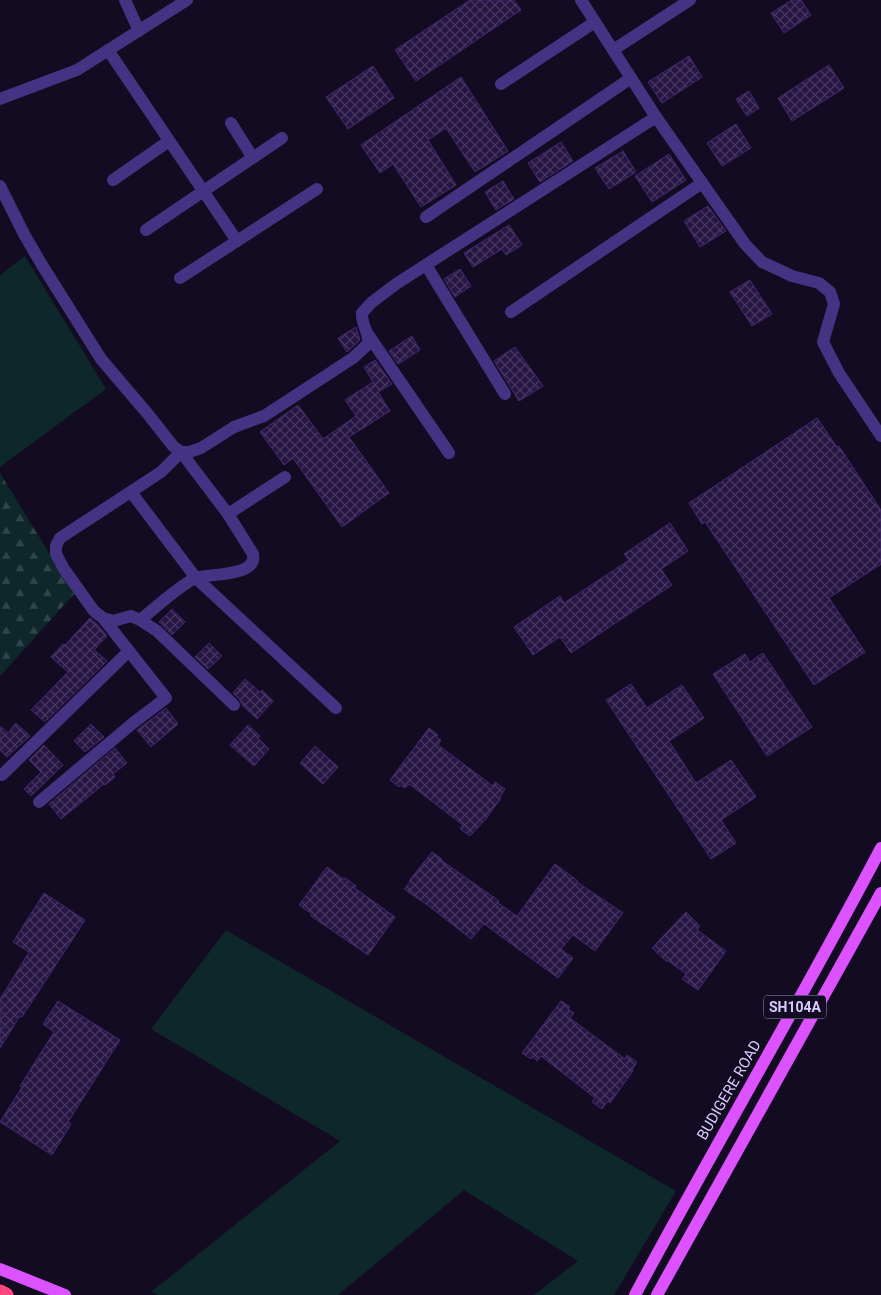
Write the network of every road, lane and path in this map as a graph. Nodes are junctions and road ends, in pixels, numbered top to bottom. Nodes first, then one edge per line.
1 (125, 0) edge
2 (187, 0) edge
3 (690, 0) edge
4 (584, 1) edge
5 (595, 22) junction
6 (139, 31) junction
7 (108, 50) junction
8 (613, 50) junction
9 (631, 78) junction
10 (501, 84) dead end
11 (0, 99) edge
12 (656, 117) junction
13 (231, 123) dead end
14 (282, 138) dead end
15 (169, 141) junction
16 (253, 158) junction
17 (113, 180) dead end
18 (702, 183) junction
19 (0, 186) edge
20 (317, 189) dead end
21 (204, 191) junction
22 (426, 216) dead end
23 (146, 230) dead end
24 (237, 241) junction
25 (426, 265) junction
26 (180, 278) dead end
27 (511, 312) dead end
28 (366, 331) junction
29 (505, 394) dead end
30 (881, 436) edge
31 (181, 452) junction
32 (449, 453) dead end
33 (285, 477) dead end
34 (131, 492) junction
35 (228, 514) junction
36 (196, 578) junction
37 (103, 618) junction
38 (140, 620) junction
39 (129, 651) junction
40 (234, 705) dead end
41 (336, 708) dead end
42 (2, 775) dead end
43 (39, 802) dead end
44 (881, 848) edge
45 (881, 893) edge
46 (0, 1269) edge
47 (0, 1292) edge
48 (6, 1295) edge
49 (65, 1295) edge
50 (634, 1295) edge
51 (657, 1295) edge

1 - 6 street
2 - 6 street
3 - 8 street
4 - 5 street
5 - 8 street
5 - 10 street
6 - 7 street
7 - 11 street
7 - 15 street
8 - 9 street
9 - 12 street
9 - 22 street
12 - 18 street
12 - 25 street
13 - 16 street
14 - 16 street
15 - 17 street
15 - 21 street
16 - 21 street
18 - 27 street
18 - 30 street
19 - 31 street
20 - 24 street
21 - 23 street
21 - 24 street
24 - 26 street
25 - 28 street
25 - 29 street
28 - 31 street
28 - 32 street
31 - 34 street
31 - 35 street
33 - 35 street
34 - 36 street
34 - 37 street
35 - 36 street
36 - 38 street
36 - 41 street
37 - 38 street
37 - 39 street
38 - 40 street
39 - 42 street
39 - 43 street
44 - 50 main road, BUDIGERE ROAD / SH104A
45 - 51 main road, SH104A
46 - 49 main road
47 - 48 highway

